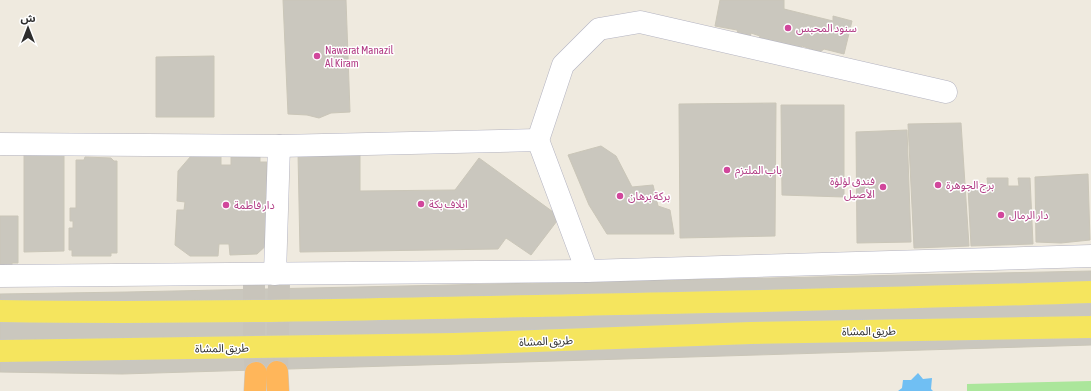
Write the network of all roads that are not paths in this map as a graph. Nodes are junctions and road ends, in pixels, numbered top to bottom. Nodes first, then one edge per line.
1 (946, 92) dead end
2 (538, 140) junction
3 (0, 144) edge
4 (279, 146) junction
5 (1091, 256) edge
6 (587, 271) junction
7 (0, 276) edge
8 (269, 278) junction
9 (1091, 292) edge
10 (0, 311) edge
11 (1091, 328) edge
12 (0, 351) edge

1 - 2 street
2 - 4 street
2 - 6 street
3 - 4 street
4 - 8 street
5 - 6 street
6 - 8 street
7 - 8 street
9 - 10 main road
11 - 12 main road, طريق المشاة

